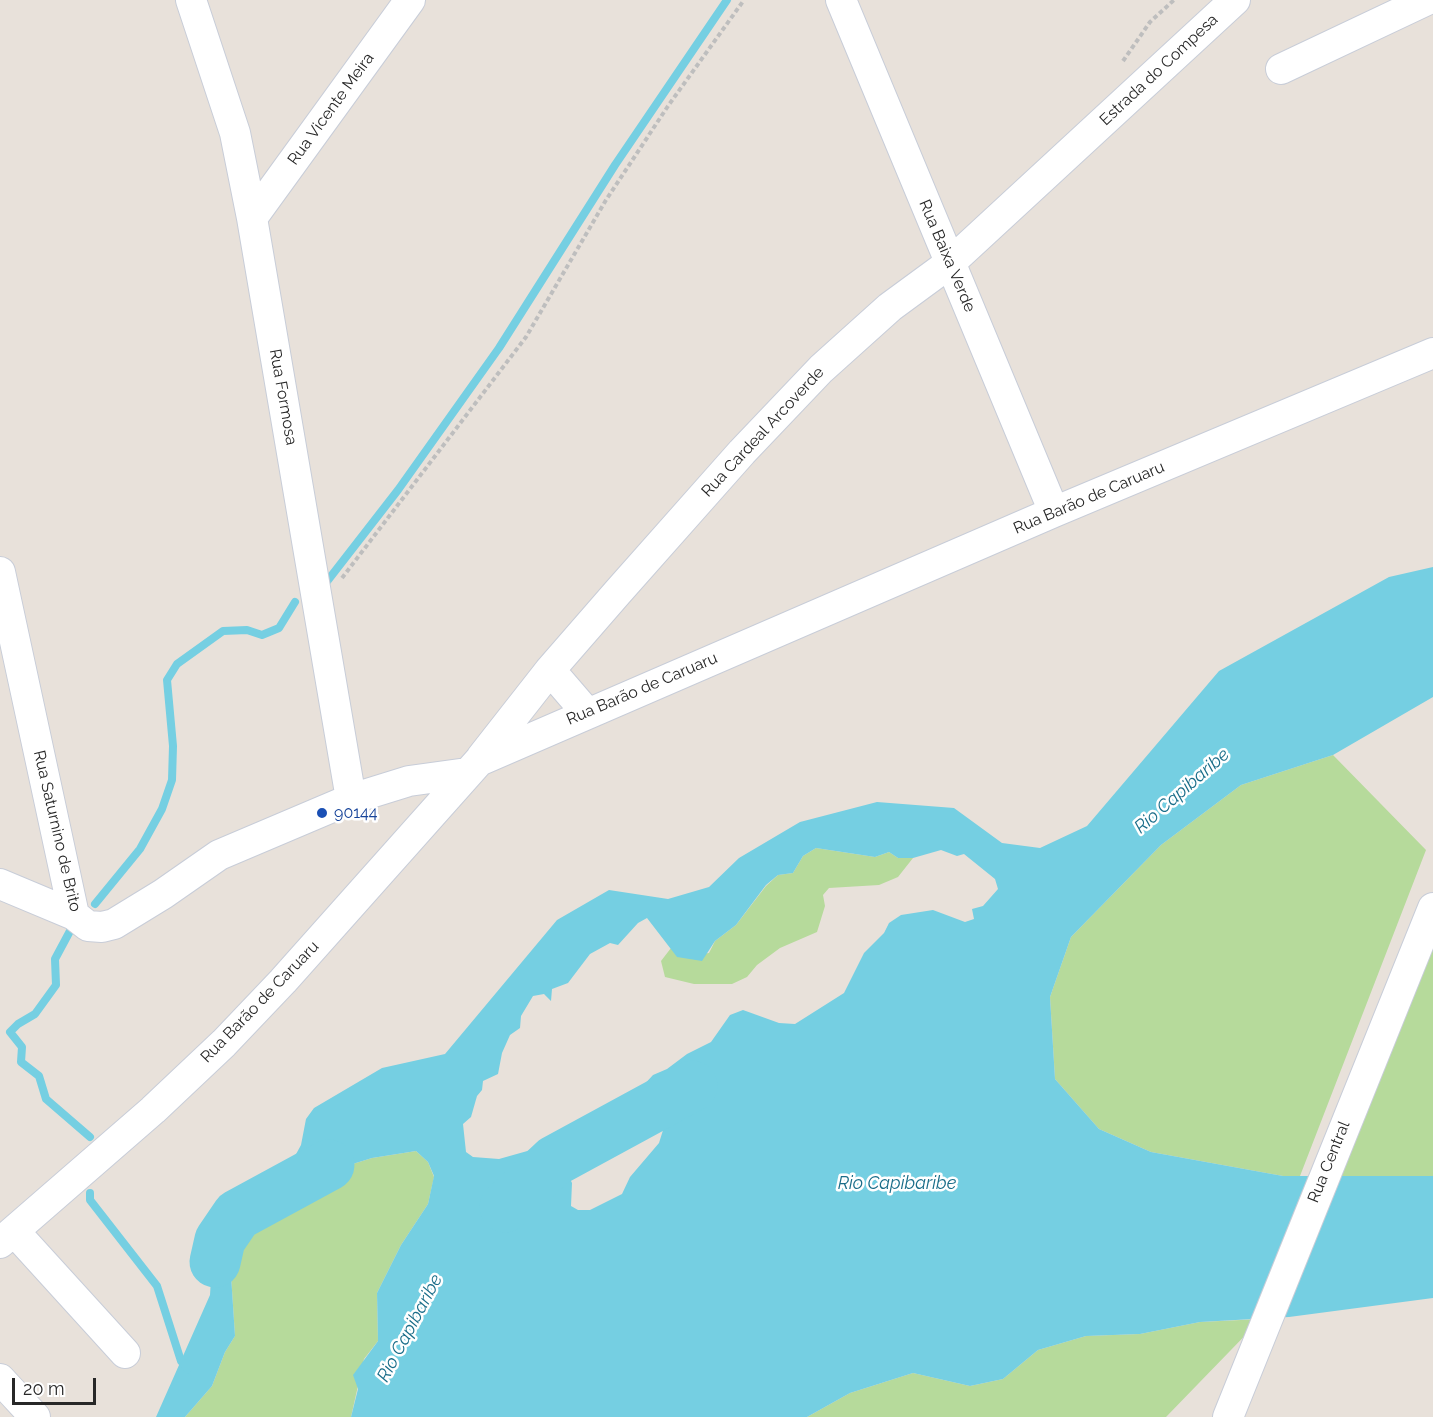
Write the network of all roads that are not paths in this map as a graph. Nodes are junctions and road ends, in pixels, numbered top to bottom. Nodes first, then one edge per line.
1 (191, 0) edge
2 (410, 0) edge
3 (841, 0) edge
4 (1235, 0) edge
5 (1427, 0) edge
6 (1281, 69) dead end
7 (1084, 140) joint
8 (252, 218) junction
9 (950, 263) junction
10 (1433, 353) edge
11 (1054, 512) junction
12 (0, 572) edge
13 (550, 670) junction
14 (587, 713) junction
15 (473, 767) junction
16 (351, 799) junction
17 (0, 884) edge
18 (1433, 908) edge
19 (74, 915) junction
20 (7, 1237) edge
21 (125, 1353) dead end
22 (0, 1379) edge
23 (35, 1417) edge
24 (1228, 1417) edge

1 - 8 street, Rua Formosa
2 - 8 street, Rua Vicente Meira
3 - 9 street, Rua Baixa Verde
4 - 7 street, Estrada do Compesa
5 - 6 street
7 - 9 street, Rua Cardeal Arcoverde
8 - 16 street, Rua Formosa
9 - 11 street, Rua Baixa Verde
9 - 13 street, Rua Cardeal Arcoverde
10 - 11 street, Rua Barão de Caruaru
11 - 14 street, Rua Barão de Caruaru
12 - 19 street, Rua Saturnino de Brito
13 - 14 street
13 - 15 street, Rua Cardeal Arcoverde
14 - 15 street, Rua Barão de Caruaru
15 - 16 street, Rua Saturnino de Brito
15 - 20 street, Rua Barão de Caruaru
16 - 19 street, Rua Saturnino de Brito
17 - 19 street
18 - 24 street, Rua Central
20 - 21 street
22 - 23 street

